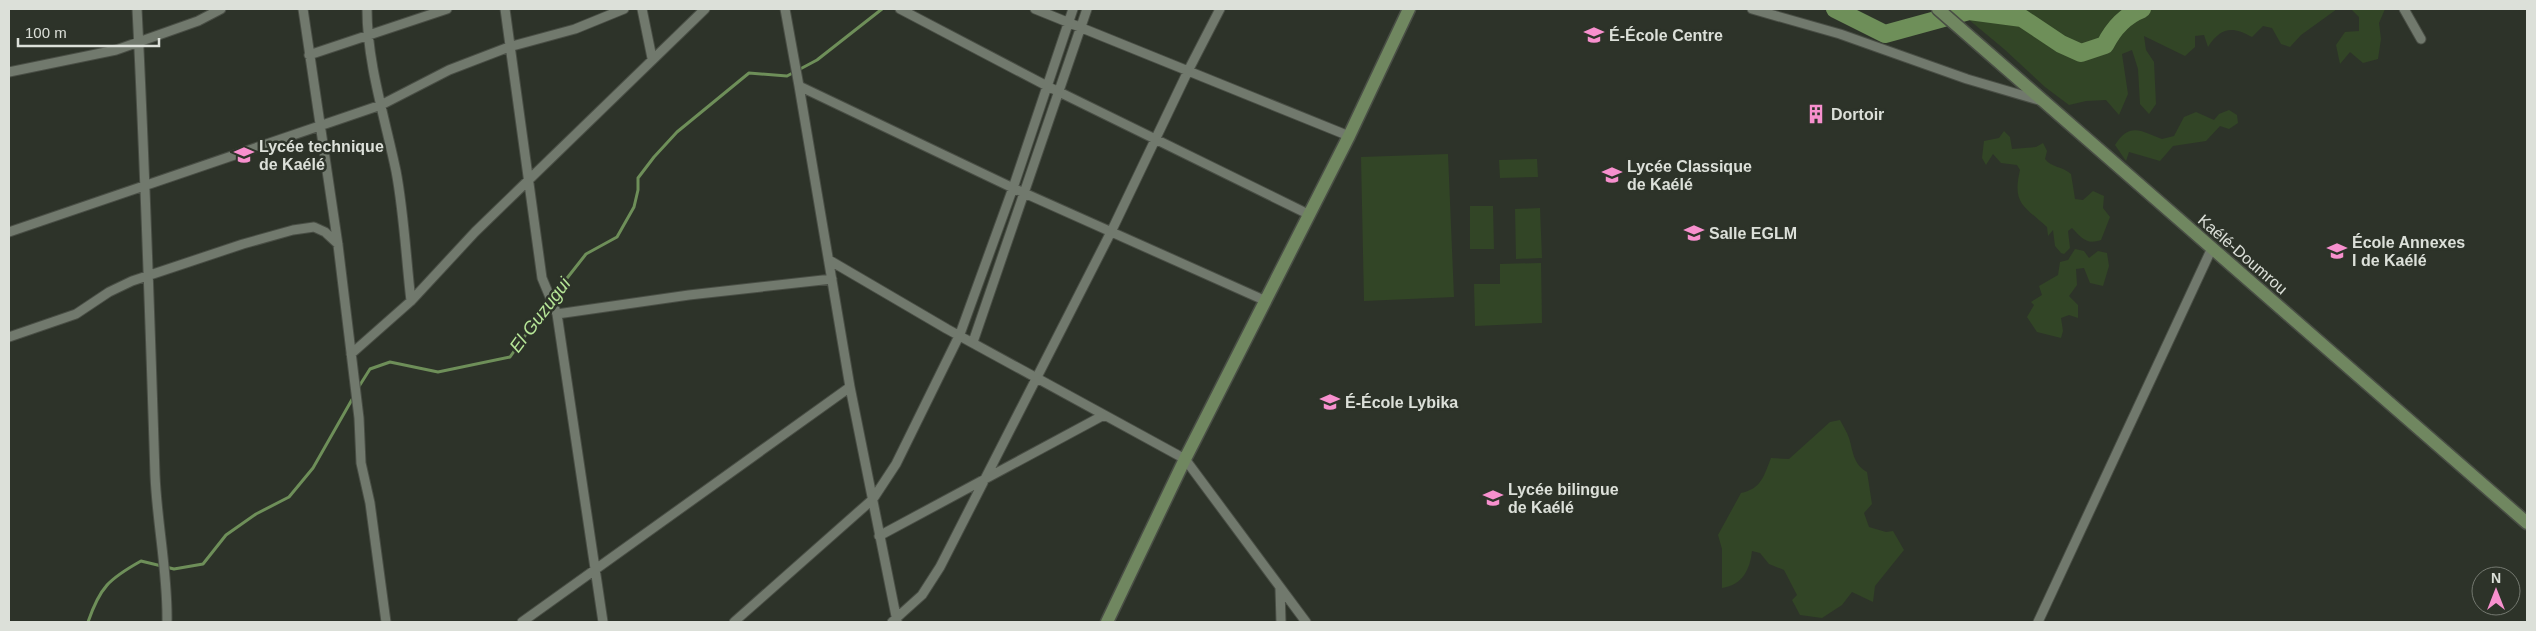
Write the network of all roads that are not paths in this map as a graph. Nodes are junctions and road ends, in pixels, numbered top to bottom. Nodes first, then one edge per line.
1 (138, 9) edge
2 (221, 9) edge
3 (303, 9) edge
4 (367, 9) edge
5 (447, 9) edge
6 (505, 9) edge
7 (624, 9) edge
8 (642, 9) edge
9 (706, 9) edge
10 (786, 9) edge
11 (900, 9) edge
12 (1035, 9) edge
13 (1073, 9) edge
14 (1087, 9) edge
15 (1220, 9) edge
16 (1409, 9) edge
17 (1752, 9) edge
18 (1938, 9) edge
19 (2404, 9) edge
20 (1068, 23) junction
21 (1080, 28) junction
22 (369, 36) junction
23 (2421, 39) dead end
24 (139, 42) junction
25 (509, 47) junction
26 (309, 55) junction
27 (652, 58) junction
28 (1188, 70) junction
29 (9, 72) edge
30 (798, 86) junction
31 (1047, 86) junction
32 (1059, 92) junction
33 (2042, 101) junction
34 (381, 105) junction
35 (318, 126) junction
36 (1349, 136) junction
37 (1156, 140) junction
38 (530, 180) junction
39 (147, 186) junction
40 (1013, 188) junction
41 (1025, 192) junction
42 (1310, 215) junction
43 (9, 232) edge
44 (1111, 232) junction
45 (338, 244) junction
46 (2212, 248) junction
47 (829, 260) junction
48 (148, 276) junction
49 (832, 279) junction
50 (411, 301) junction
51 (1266, 301) junction
52 (557, 314) junction
53 (960, 334) junction
54 (9, 337) edge
55 (973, 342) junction
56 (352, 354) junction
57 (1038, 378) junction
58 (850, 387) junction
59 (1104, 415) junction
60 (1185, 459) junction
61 (986, 477) junction
62 (873, 499) junction
63 (2527, 523) edge
64 (879, 536) junction
65 (595, 571) junction
66 (1280, 587) junction
67 (895, 621) edge
68 (167, 622) edge
69 (386, 622) edge
70 (522, 622) edge
71 (603, 622) edge
72 (734, 622) edge
73 (1107, 622) edge
74 (1281, 622) edge
75 (1306, 622) edge
76 (2038, 622) edge

1 - 24 street
2 - 24 street
3 - 26 street
4 - 22 street
5 - 22 street
6 - 25 street
7 - 25 street
8 - 27 street
9 - 27 street
10 - 30 street
11 - 31 street
12 - 20 street
13 - 20 street
14 - 21 street
15 - 28 street
16 - 36 main road
17 - 33 street
18 - 33 main road, Kaélé-Doumrou
19 - 23 street
20 - 21 street
20 - 31 street
21 - 28 street
21 - 32 street
22 - 26 street
22 - 34 street
24 - 29 street
24 - 39 street
25 - 34 street
25 - 38 street
26 - 35 street
27 - 38 street
28 - 36 street
28 - 37 street
30 - 40 street
30 - 47 street
31 - 32 street
31 - 40 street
32 - 37 street
32 - 41 street
33 - 46 main road, Kaélé-Doumrou
34 - 35 street
34 - 50 street
35 - 39 street
35 - 45 street
36 - 42 main road
37 - 42 street
37 - 44 street
38 - 50 street
38 - 52 street
39 - 43 street
39 - 48 street
40 - 41 street
40 - 53 street
41 - 44 street
41 - 55 street
42 - 51 main road
44 - 51 street
44 - 57 street
45 - 48 street
45 - 56 street
46 - 63 main road, Kaélé-Doumrou
46 - 76 street
47 - 49 street
47 - 53 street
48 - 54 street
48 - 68 street
49 - 52 street
49 - 58 street
50 - 56 street
51 - 60 main road
52 - 65 street
53 - 55 street
53 - 62 street
55 - 57 street
56 - 69 street
57 - 59 street
57 - 61 street
58 - 62 street
58 - 65 street
59 - 60 street
59 - 61 street
60 - 66 street
60 - 73 main road
61 - 64 street
61 - 67 street
62 - 64 street
62 - 72 street
64 - 67 street
65 - 70 street
65 - 71 street
66 - 74 street
66 - 75 street

